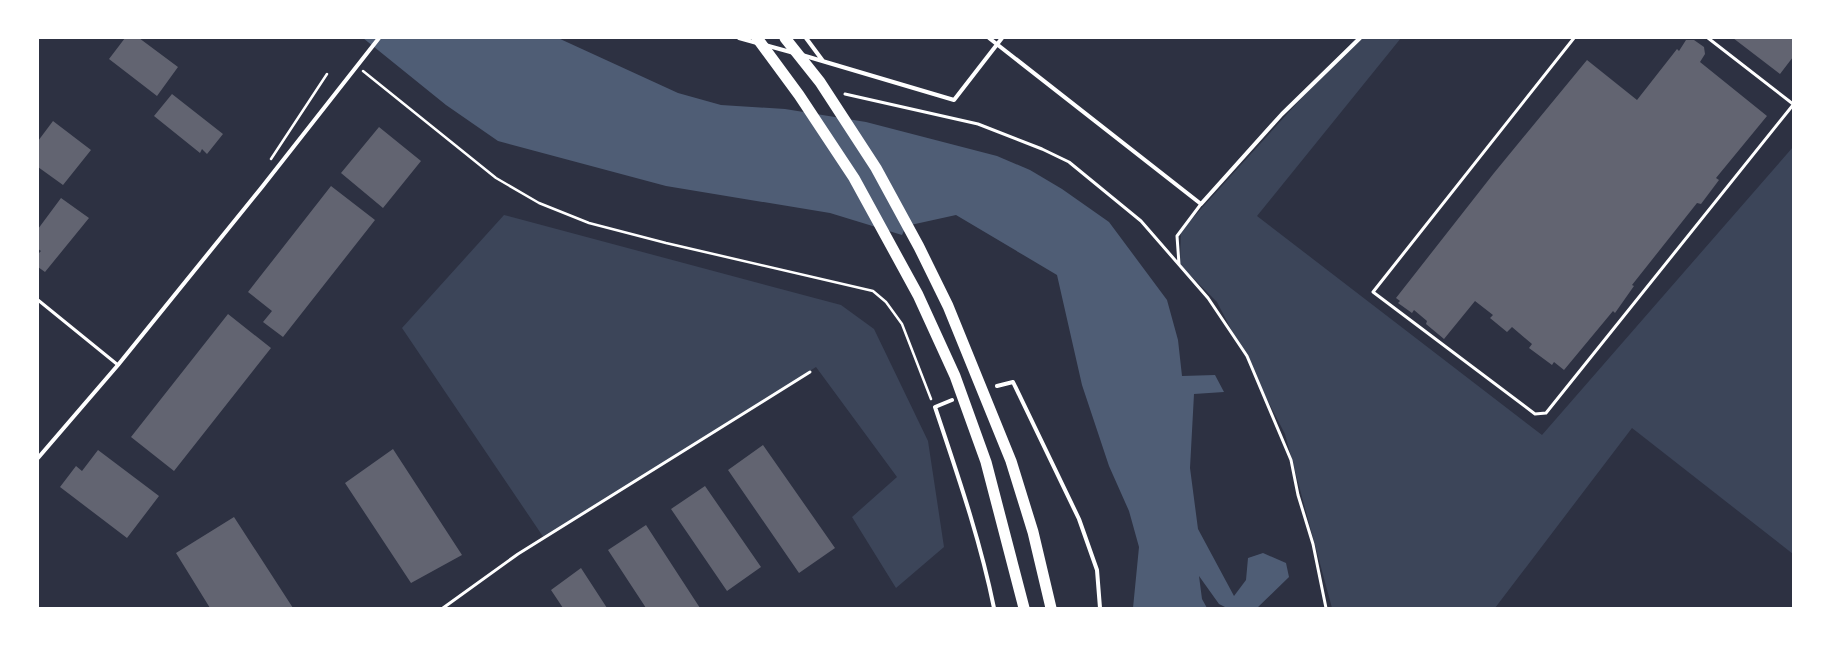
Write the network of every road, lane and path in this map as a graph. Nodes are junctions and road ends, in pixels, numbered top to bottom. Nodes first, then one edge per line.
1 (379, 38) edge
2 (739, 38) edge
3 (757, 38) edge
4 (785, 38) edge
5 (806, 38) edge
6 (989, 38) edge
7 (1002, 38) edge
8 (1360, 38) edge
9 (1574, 38) edge
10 (1708, 38) edge
11 (997, 45) junction
12 (823, 61) junction
13 (357, 67) junction
14 (845, 94) dead end
15 (1793, 104) edge
16 (1201, 204) junction
17 (1180, 265) junction
18 (38, 300) edge
19 (118, 365) junction
20 (810, 372) dead end
21 (997, 386) dead end
22 (952, 400) dead end
23 (935, 407) junction
24 (38, 458) edge
25 (444, 608) edge
26 (994, 608) edge
27 (1024, 608) edge
28 (1051, 608) edge
29 (1100, 608) edge
30 (1326, 608) edge

1 - 13 street
2 - 12 street
3 - 27 highway
4 - 28 highway
5 - 12 street
6 - 11 street
7 - 11 street
8 - 16 street
9 - 15 lane
10 - 15 lane
11 - 12 street
11 - 16 street
13 - 19 street
13 - 23 path
14 - 17 lane
16 - 17 lane
17 - 30 lane
18 - 19 lane
19 - 24 street
20 - 25 lane
21 - 29 street
22 - 23 street
23 - 26 street

